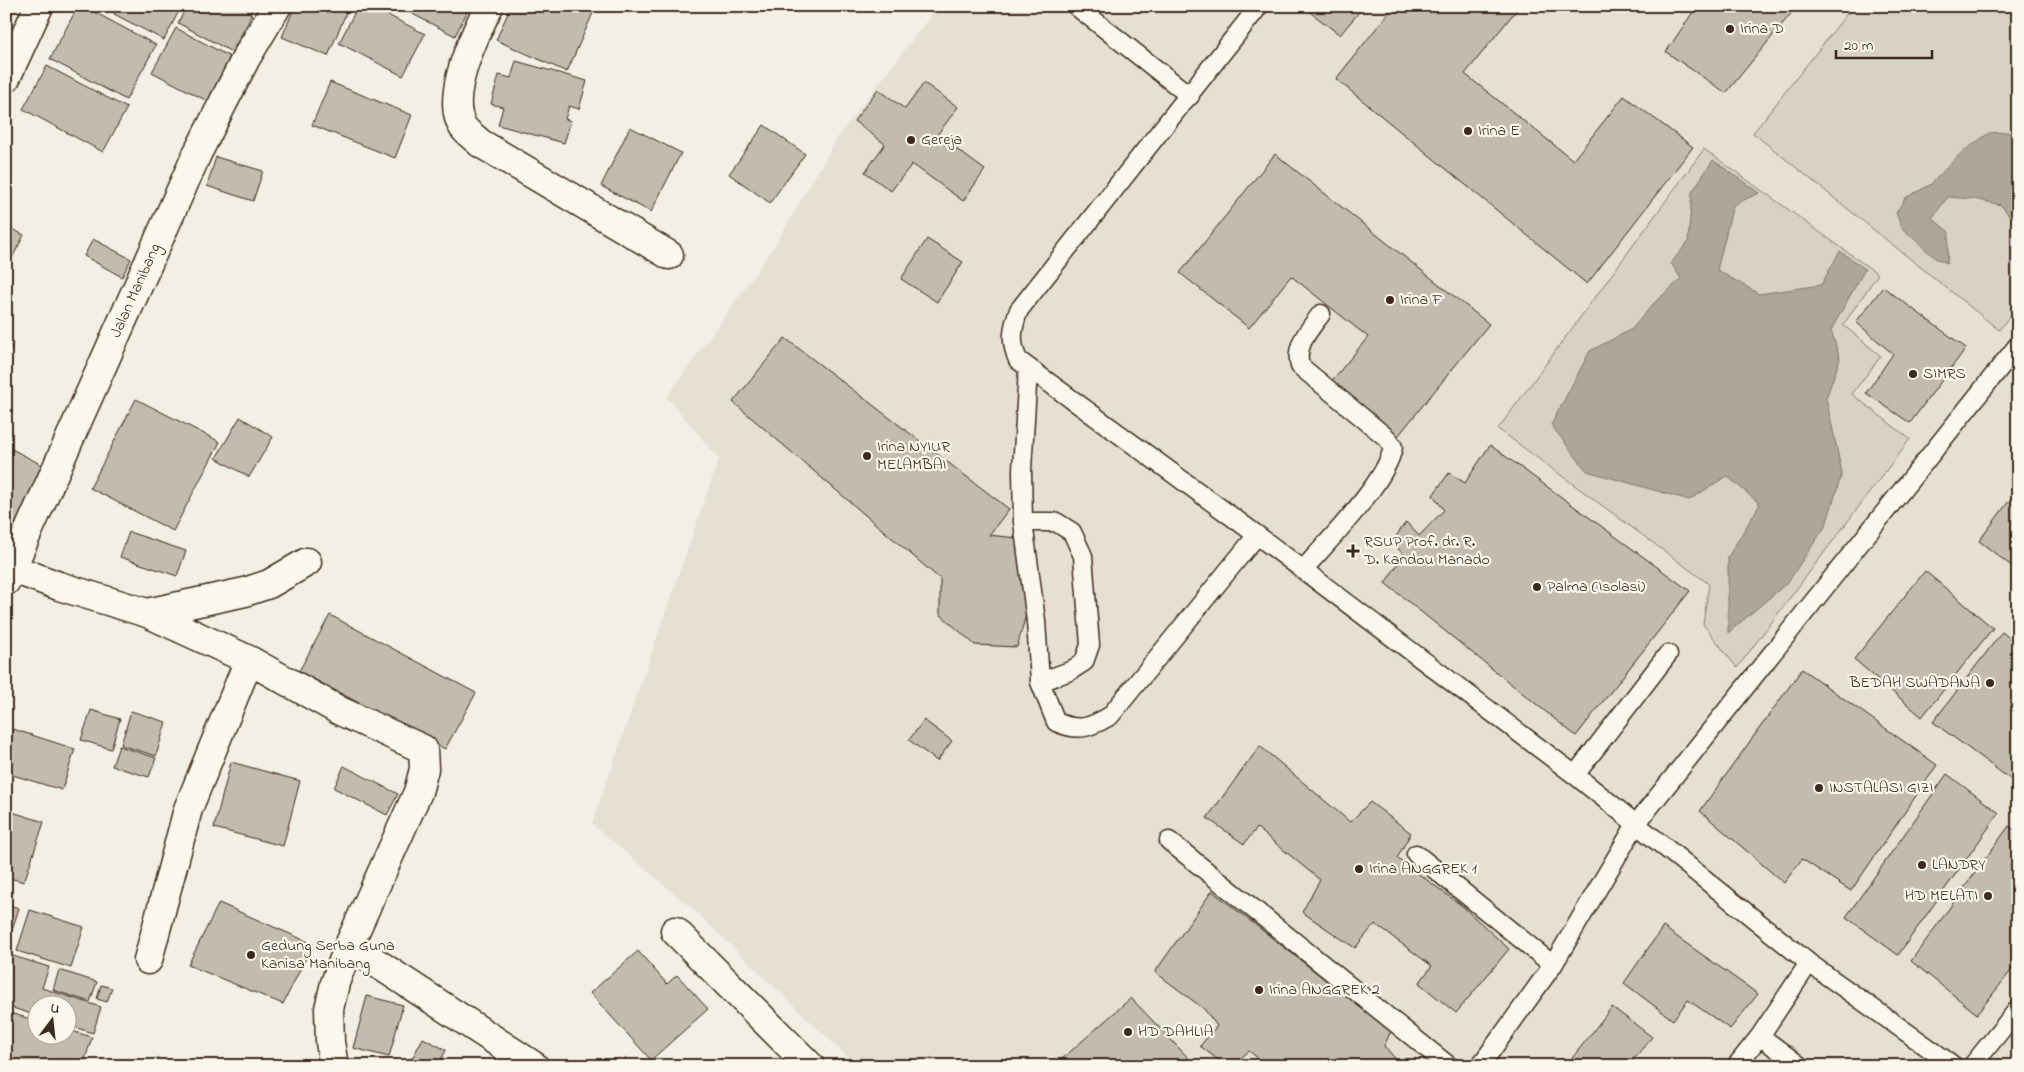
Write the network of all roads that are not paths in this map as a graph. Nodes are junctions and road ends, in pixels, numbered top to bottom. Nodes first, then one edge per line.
1 (39, 6) edge
2 (277, 6) edge
3 (489, 6) edge
4 (1076, 6) edge
5 (1258, 6) edge
6 (6, 78) edge
7 (1190, 96) junction
8 (669, 255) dead end
9 (1321, 314) dead end
10 (2018, 345) edge
11 (1028, 368) junction
12 (1023, 522) junction
13 (1257, 535) junction
14 (307, 562) dead end
15 (1303, 570) junction
16 (8, 575) edge
17 (147, 613) junction
18 (1668, 654) dead end
19 (249, 660) junction
20 (1040, 682) junction
21 (1575, 775) junction
22 (1636, 824) junction
23 (1169, 841) dead end
24 (1416, 854) dead end
25 (675, 931) dead end
26 (349, 945) junction
27 (148, 960) dead end
28 (1809, 963) junction
29 (1553, 965) junction
30 (2018, 1008) edge
31 (1760, 1036) junction
32 (334, 1066) edge
33 (534, 1066) edge
34 (810, 1066) edge
35 (1449, 1066) edge
36 (1480, 1066) edge
37 (1736, 1066) edge
38 (1800, 1066) edge
39 (1954, 1066) edge
40 (1972, 1066) edge

1 - 6 street
2 - 16 street, Jalan Manibang
3 - 8 street
4 - 7 lane
5 - 7 lane
7 - 11 lane
9 - 15 lane
10 - 22 lane
11 - 12 lane
11 - 13 lane
12 - 20 lane
12 - 20 lane
13 - 15 lane
13 - 20 lane
14 - 17 street
15 - 21 lane
16 - 17 street
17 - 19 street
18 - 21 lane
19 - 26 street
19 - 27 street
21 - 22 lane
22 - 28 lane
22 - 29 lane
23 - 35 lane
24 - 29 lane
25 - 34 street
26 - 32 street
26 - 33 street
28 - 31 lane
28 - 39 lane
29 - 36 lane
30 - 40 lane
31 - 37 lane
31 - 38 lane

